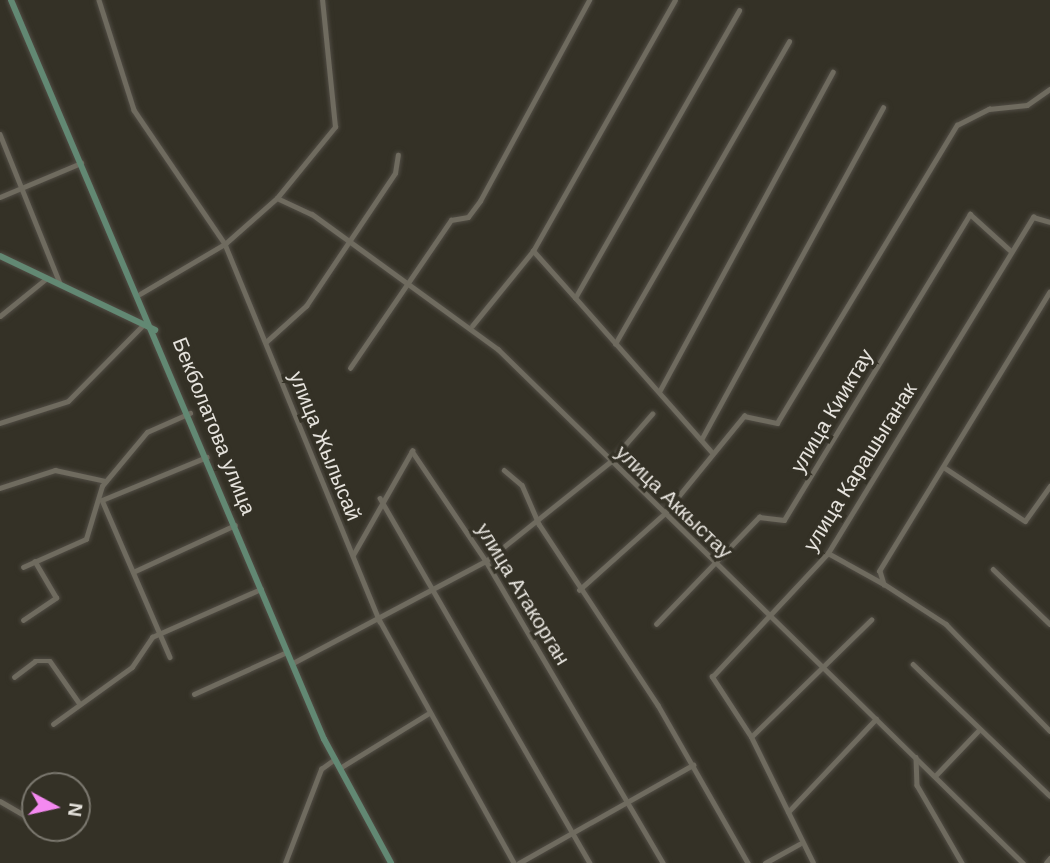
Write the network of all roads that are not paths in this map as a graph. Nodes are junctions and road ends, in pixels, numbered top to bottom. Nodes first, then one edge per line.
1 (11, 0) edge
2 (99, 0) edge
3 (322, 0) edge
4 (589, 0) edge
5 (675, 0) edge
6 (739, 10) dead end
7 (789, 42) dead end
8 (833, 72) dead end
9 (1050, 89) edge
10 (883, 108) dead end
11 (0, 134) edge
12 (398, 155) dead end
13 (82, 162) junction
14 (22, 187) junction
15 (0, 197) edge
16 (277, 198) junction
17 (1050, 222) edge
18 (348, 243) junction
19 (225, 244) junction
20 (533, 251) junction
21 (1011, 251) junction
22 (0, 256) edge
23 (48, 278) junction
24 (408, 282) junction
25 (60, 283) junction
26 (1050, 292) edge
27 (140, 294) junction
28 (575, 298) junction
29 (0, 316) edge
30 (144, 324) junction
31 (471, 326) junction
32 (155, 330) junction
33 (266, 342) junction
34 (615, 344) junction
35 (349, 368) dead end
36 (659, 392) junction
37 (190, 413) junction
38 (652, 414) dead end
39 (0, 423) edge
40 (701, 440) junction
41 (713, 454) junction
42 (208, 456) junction
43 (610, 461) junction
44 (945, 468) junction
45 (505, 470) dead end
46 (106, 481) junction
47 (1050, 486) edge
48 (0, 488) edge
49 (380, 498) junction
50 (99, 501) junction
51 (664, 514) junction
52 (539, 524) junction
53 (236, 525) junction
54 (828, 553) junction
55 (353, 555) junction
56 (486, 561) junction
57 (35, 562) junction
58 (718, 566) junction
59 (23, 567) dead end
60 (993, 569) dead end
61 (133, 572) junction
62 (884, 584) junction
63 (262, 589) junction
64 (579, 590) junction
65 (432, 592) junction
66 (769, 616) junction
67 (23, 620) dead end
68 (871, 620) dead end
69 (380, 621) junction
70 (656, 624) dead end
71 (1050, 624) edge
72 (159, 634) junction
73 (288, 652) junction
74 (170, 657) dead end
75 (293, 663) junction
76 (913, 664) dead end
77 (823, 666) junction
78 (14, 677) dead end
79 (194, 694) dead end
80 (80, 704) junction
81 (429, 712) junction
82 (876, 719) junction
83 (53, 724) dead end
84 (978, 731) junction
85 (1050, 731) edge
86 (751, 737) junction
87 (916, 757) junction
88 (335, 759) junction
89 (693, 765) junction
90 (340, 768) junction
91 (935, 776) junction
92 (1050, 796) edge
93 (0, 801) edge
94 (629, 803) junction
95 (788, 812) junction
96 (21, 813) edge
97 (575, 836) junction
98 (799, 844) junction
99 (1050, 858) edge
100 (1020, 862) edge
101 (285, 863) edge
102 (391, 863) edge
103 (513, 863) edge
104 (519, 863) edge
105 (590, 863) edge
106 (663, 863) edge
107 (748, 863) edge
108 (765, 863) edge
109 (813, 863) edge
110 (962, 863) edge
111 (1046, 863) edge

1 - 13 street, Бекболатова улица
2 - 19 street, улица Жылысай
3 - 16 street
4 - 24 street
5 - 20 street
6 - 28 street
7 - 34 street
8 - 36 street
9 - 41 street
10 - 40 street
11 - 14 street
12 - 18 street
13 - 14 street
13 - 27 street, Бекболатова улица
14 - 15 street
14 - 25 street
16 - 18 street, улица Аккыстау
16 - 19 street
17 - 21 street, улица Карашыганак
18 - 24 street, улица Аккыстау
18 - 33 street
19 - 27 street
19 - 33 street, улица Жылысай
20 - 28 street
20 - 31 street
21 - 54 street, улица Карашыганак
21 - 58 street, улица Кииктау
22 - 23 street
23 - 25 street
23 - 29 street
24 - 31 street, улица Аккыстау
24 - 35 street
25 - 30 street
26 - 44 street
27 - 32 street, Бекболатова улица
28 - 34 street
30 - 32 street
30 - 39 street
31 - 43 street, улица Аккыстау
32 - 37 street, Бекболатова улица
33 - 55 street, улица Жылысай
34 - 36 street
36 - 40 street
37 - 42 street, Бекболатова улица
37 - 46 street
38 - 43 street
40 - 41 street
41 - 51 street
42 - 50 street
42 - 53 street, Бекболатова улица
43 - 51 street, улица Аккыстау
43 - 52 street
44 - 47 street
44 - 62 street
45 - 52 street
46 - 48 street
46 - 50 street
49 - 55 street, улица Атакорган
49 - 56 street, улица Атакорган
49 - 65 street
50 - 57 street
50 - 61 street
51 - 58 street, улица Аккыстау
51 - 64 street
52 - 56 street
52 - 64 street
53 - 61 street
53 - 63 street, Бекболатова улица
54 - 62 street
54 - 66 street, улица Карашыганак
55 - 69 street, улица Жылысай
56 - 65 street
56 - 94 street, улица Атакорган
57 - 59 street
57 - 67 street
58 - 66 street, улица Аккыстау
58 - 70 street, улица Кииктау
60 - 71 street
61 - 72 street
62 - 85 street
63 - 72 street
63 - 73 street, Бекболатова улица
64 - 89 street
65 - 69 street
65 - 97 street
66 - 77 street, улица Аккыстау
66 - 86 street, улица Карашыганак
68 - 77 street
69 - 75 street
69 - 81 street, улица Жылысай
72 - 74 street
72 - 80 street
73 - 75 street, Бекболатова улица
73 - 79 street
75 - 88 street, Бекболатова улица
76 - 84 street
77 - 82 street, улица Аккыстау
77 - 86 street
78 - 80 street
80 - 83 street
81 - 90 street
81 - 103 street, улица Жылысай
82 - 87 street, улица Аккыстау
82 - 95 street
84 - 91 street
84 - 92 street
86 - 95 street, улица Карашыганак
87 - 91 street, улица Аккыстау
87 - 110 street
88 - 90 street, Бекболатова улица
88 - 101 street
89 - 94 street
89 - 107 street
90 - 102 street, Бекболатова улица
91 - 100 street, улица Аккыстау
93 - 96 street
94 - 97 street
94 - 106 street, улица Атакорган
95 - 98 street, улица Карашыганак
97 - 104 street
97 - 105 street
98 - 108 street
98 - 109 street, улица Карашыганак
99 - 111 street

